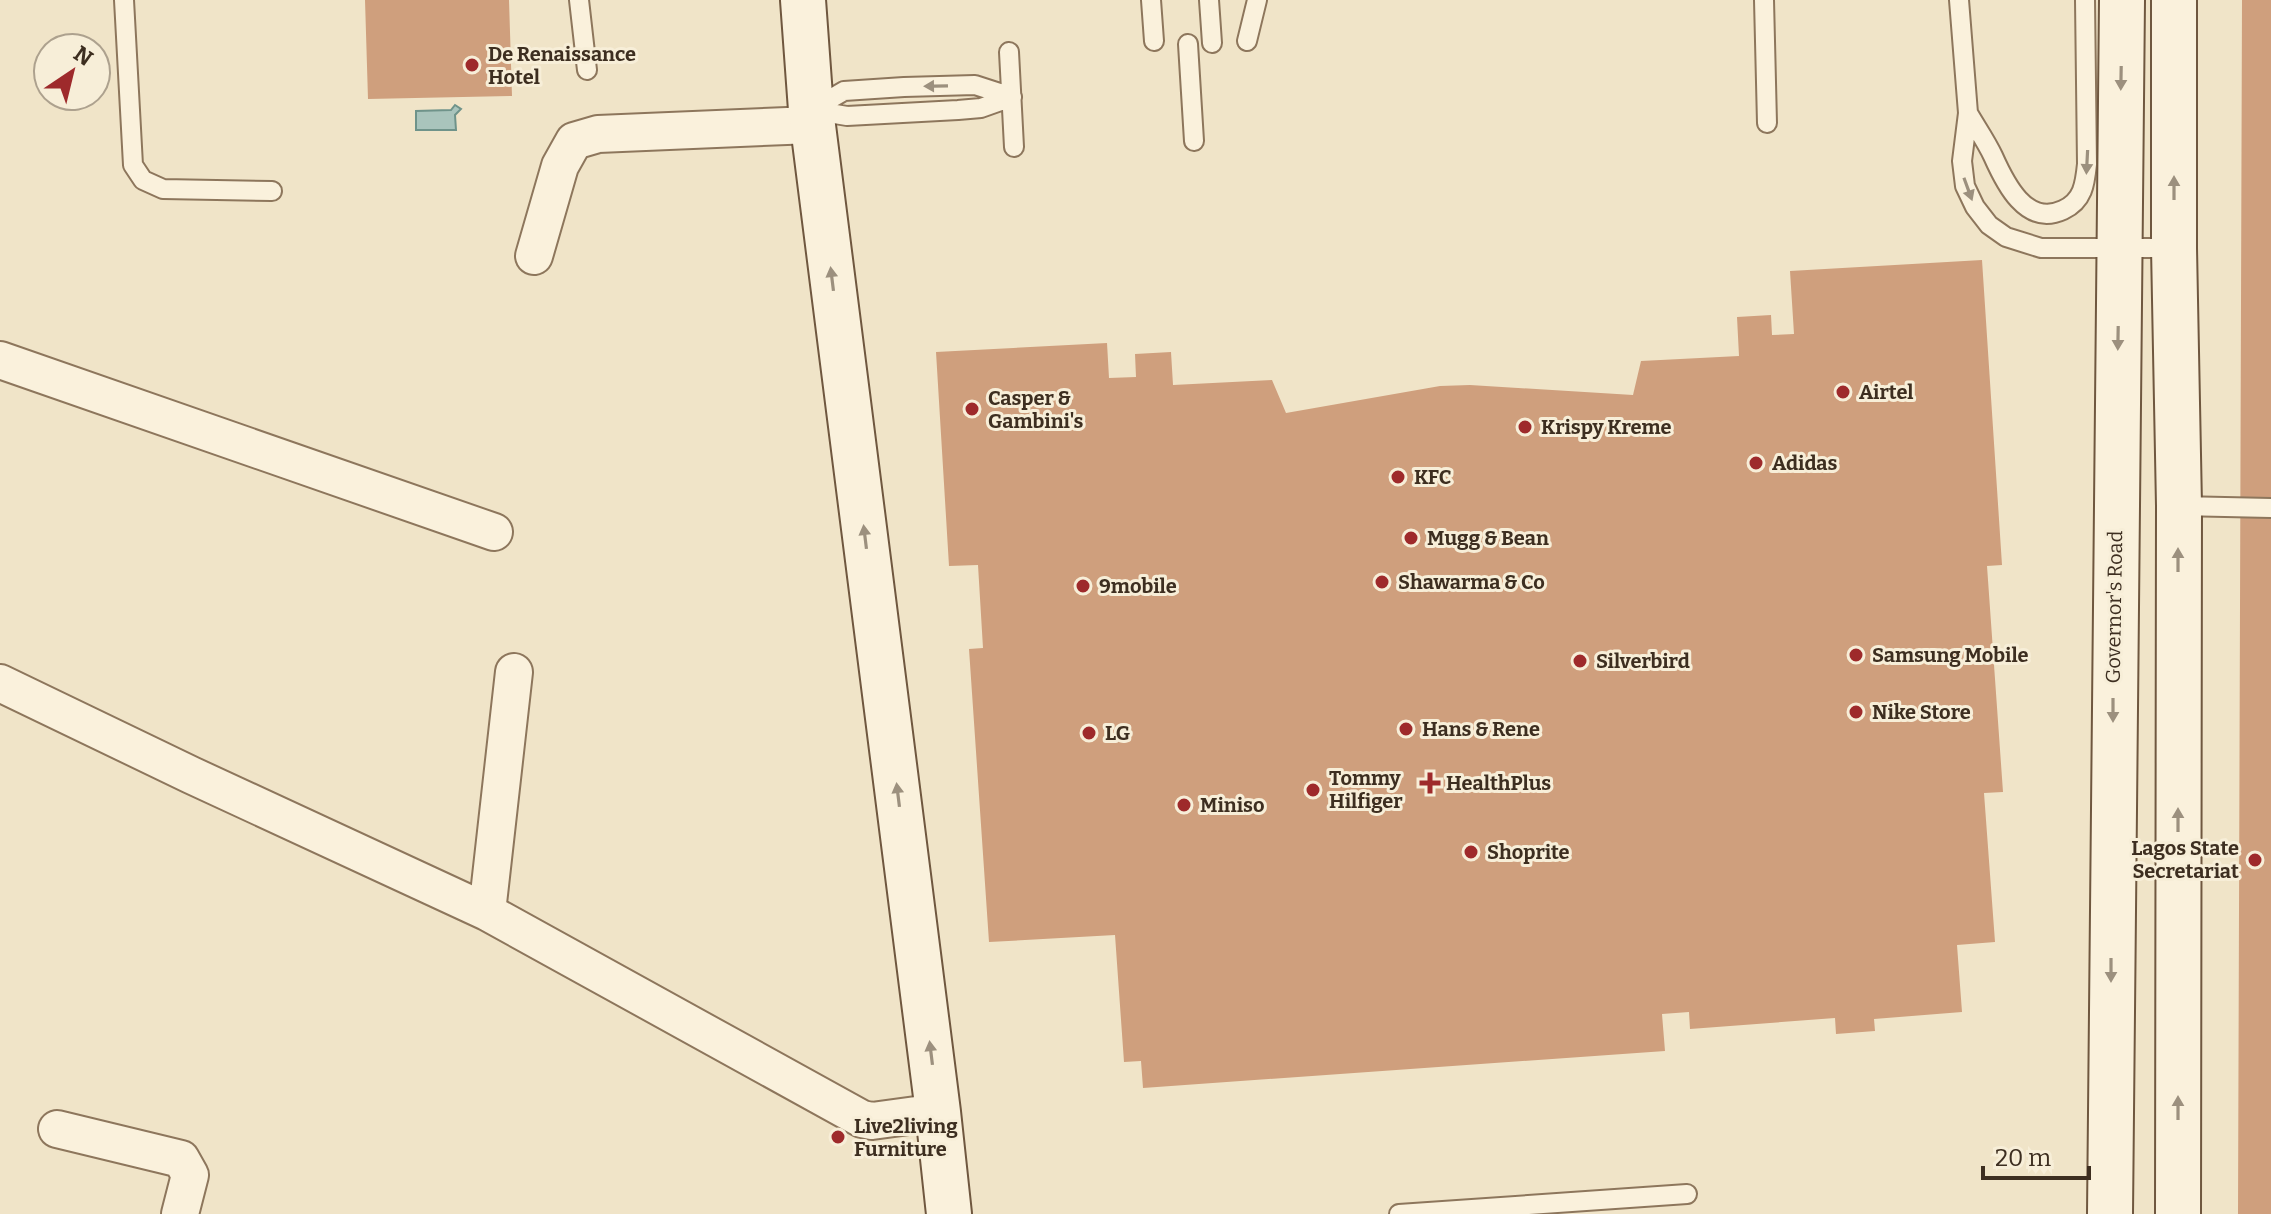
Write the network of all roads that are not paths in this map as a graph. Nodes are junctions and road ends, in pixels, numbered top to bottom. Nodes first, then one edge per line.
1 (124, 0) edge
2 (579, 0) edge
3 (803, 0) edge
4 (1151, 0) edge
5 (1209, 0) edge
6 (1257, 0) edge
7 (1764, 0) edge
8 (1959, 0) edge
9 (2085, 0) edge
10 (2122, 0) edge
11 (2174, 0) edge
12 (1154, 41) dead end
13 (1247, 41) dead end
14 (1212, 43) dead end
15 (1188, 44) dead end
16 (1009, 52) dead end
17 (587, 70) dead end
18 (1012, 97) junction
19 (1968, 113) junction
20 (812, 118) junction
21 (1767, 123) dead end
22 (1194, 141) dead end
23 (1014, 147) dead end
24 (272, 191) dead end
25 (2174, 248) junction
26 (2119, 249) junction
27 (534, 256) dead end
28 (0, 360) edge
29 (2179, 506) junction
30 (2271, 508) edge
31 (494, 532) dead end
32 (514, 672) dead end
33 (0, 683) edge
34 (487, 912) junction
35 (938, 1112) junction
36 (57, 1129) dead end
37 (1687, 1194) dead end
38 (180, 1214) edge
39 (949, 1214) edge
40 (1399, 1214) edge
41 (2110, 1214) edge
42 (2178, 1214) edge

1 - 24 lane
2 - 17 lane
3 - 20 street
4 - 12 lane
5 - 14 lane
6 - 13 lane
7 - 21 lane
8 - 19 lane
9 -> 19 lane
10 -> 26 street, Governor's Road
25 -> 11 street
15 - 22 lane
16 - 18 lane
18 - 20 lane
18 -> 20 lane
18 - 23 lane
19 -> 26 lane
20 - 27 street
35 -> 20 street
25 - 26 lane
25 - 29 street
26 -> 41 street, Governor's Road
28 - 31 street
29 - 30 lane
42 -> 29 street
32 - 34 street
33 - 34 street
34 - 35 street
35 - 39 street
36 - 38 street
37 - 40 lane

